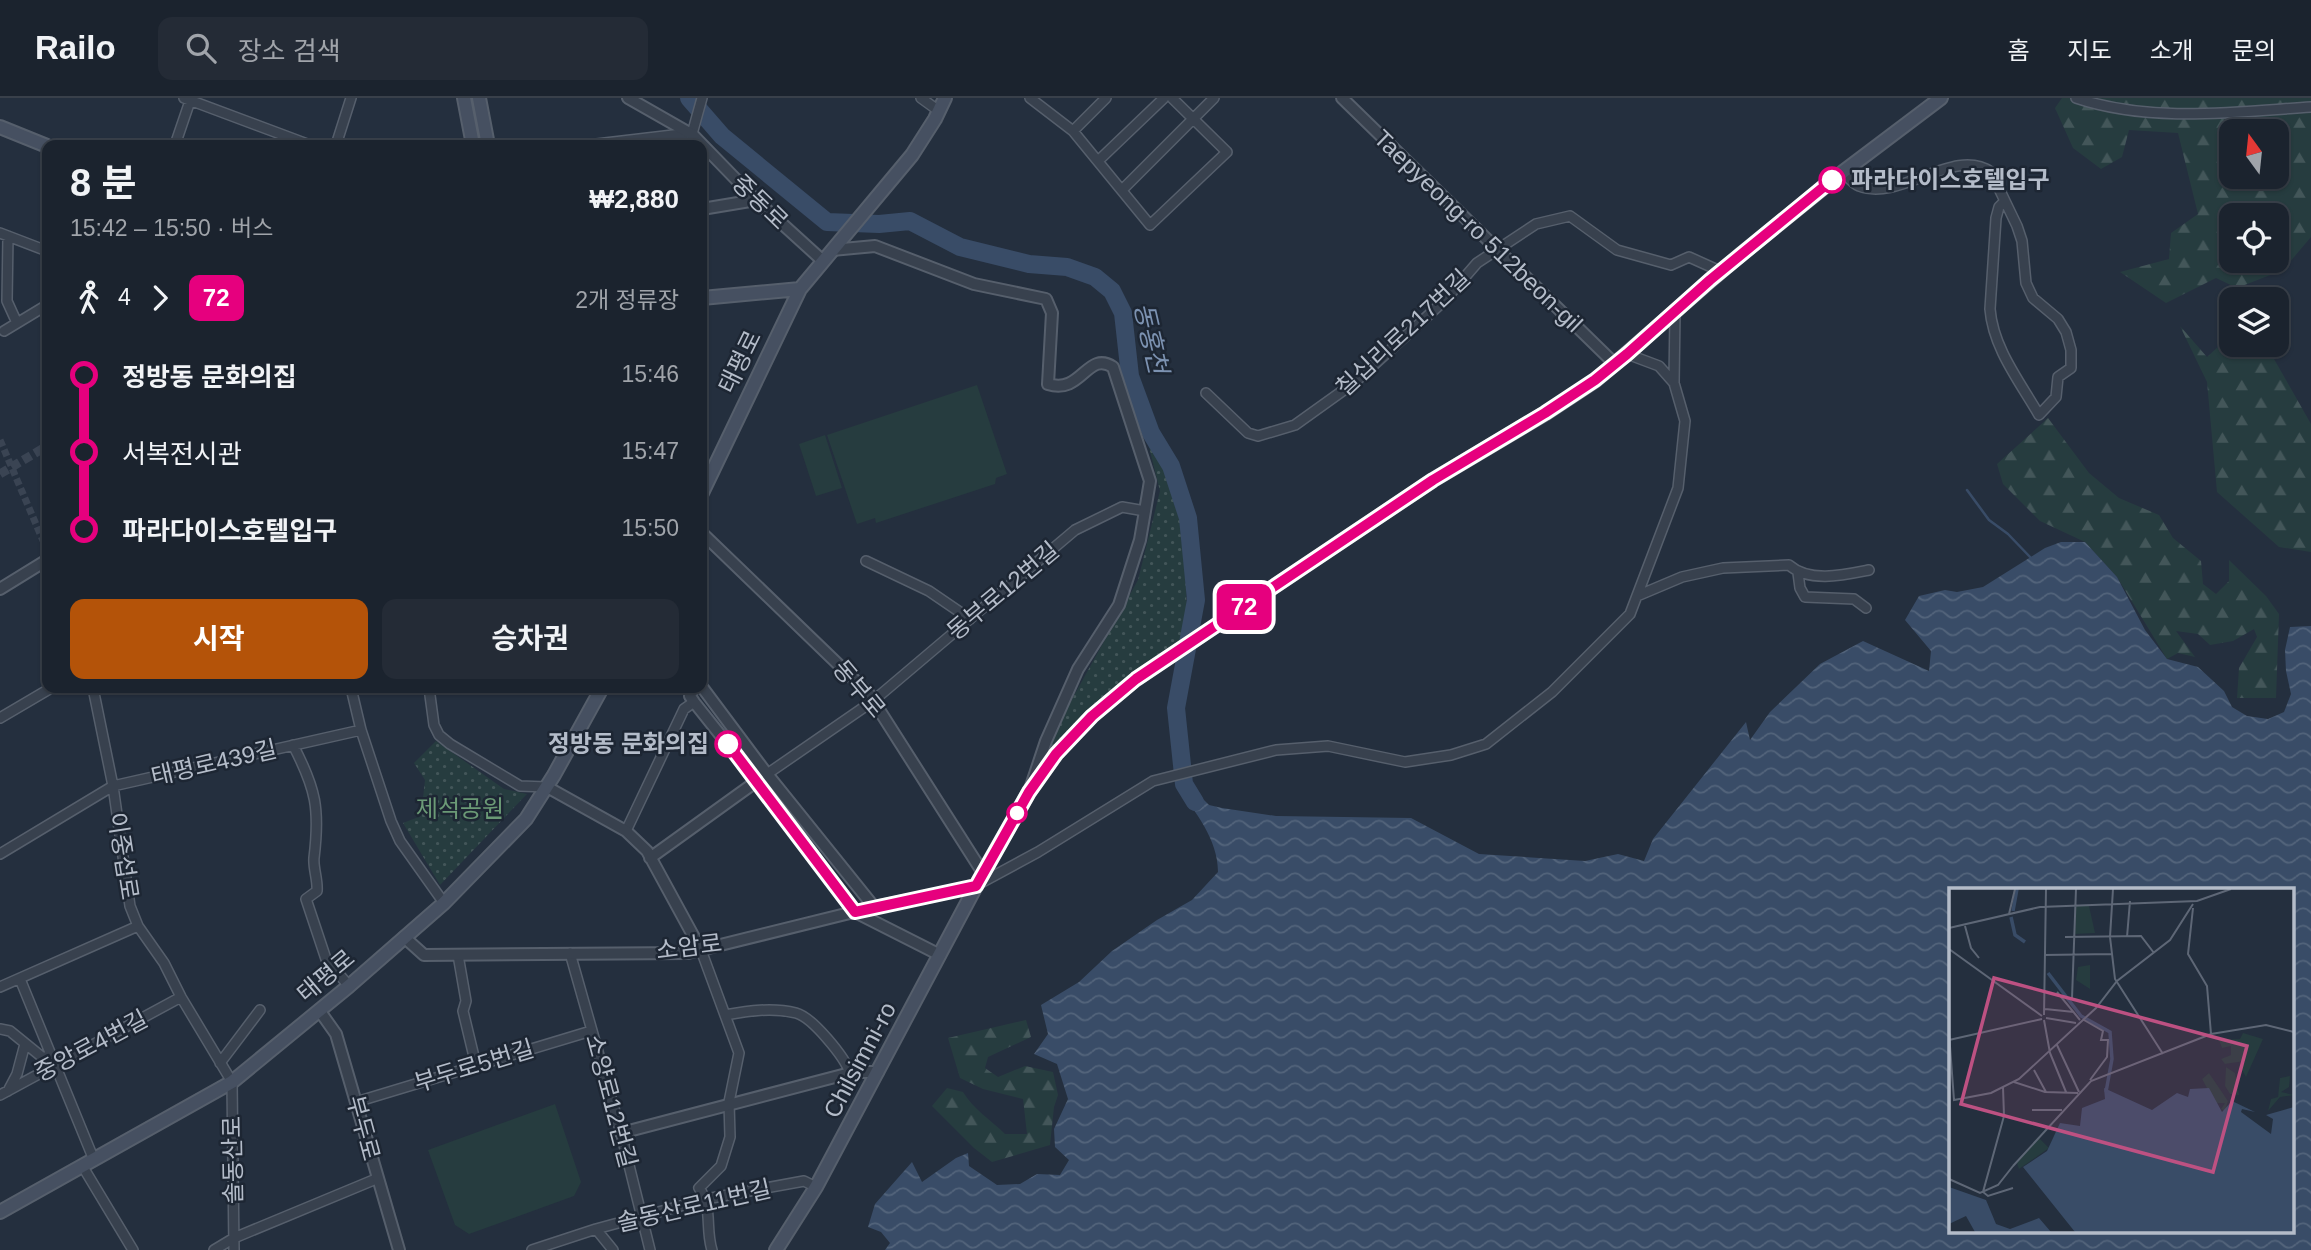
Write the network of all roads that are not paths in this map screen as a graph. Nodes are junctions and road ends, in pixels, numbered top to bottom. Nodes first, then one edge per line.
1 (351, 98) edge
2 (464, 98) edge
3 (479, 98) edge
4 (628, 98) edge
5 (702, 98) edge
6 (921, 98) edge
7 (945, 98) edge
8 (1107, 98) edge
9 (1164, 98) edge
10 (1172, 98) edge
11 (1214, 98) edge
12 (1342, 98) edge
13 (1941, 98) edge
14 (2076, 98) edge
15 (188, 99) edge
16 (1036, 99) edge
17 (2311, 107) edge
18 (939, 111) junction
19 (1193, 118) junction
20 (0, 127) edge
21 (1073, 131) junction
22 (691, 133) junction
23 (176, 140) edge
24 (297, 140) edge
25 (338, 140) edge
26 (472, 140) edge
27 (487, 140) edge
28 (631, 140) edge
29 (698, 140) edge
30 (42, 144) edge
31 (707, 149) edge
32 (1098, 161) junction
33 (1843, 172) junction
34 (1122, 190) junction
35 (756, 200) junction
36 (2004, 202) junction
37 (707, 208) edge
38 (4, 234) edge
39 (834, 248) junction
40 (42, 249) edge
41 (1498, 250) junction
42 (823, 261) junction
43 (1720, 271) junction
44 (800, 289) junction
45 (707, 298) edge
46 (42, 308) edge
47 (1675, 312) junction
48 (17, 323) junction
49 (4, 331) dead end
50 (1627, 354) junction
51 (1615, 364) junction
52 (1674, 383) junction
53 (1206, 393) dead end
54 (707, 483) edge
55 (1145, 511) junction
56 (707, 538) edge
57 (866, 561) dead end
58 (42, 563) edge
59 (1869, 570) dead end
60 (1798, 573) junction
61 (0, 589) edge
62 (1637, 596) junction
63 (1866, 608) dead end
64 (970, 619) junction
65 (42, 693) edge
66 (94, 693) edge
67 (352, 693) edge
68 (430, 693) edge
69 (599, 693) edge
70 (692, 693) edge
71 (700, 693) edge
72 (873, 701) junction
73 (694, 702) junction
74 (0, 718) edge
75 (361, 730) junction
76 (293, 745) junction
77 (767, 774) junction
78 (757, 781) junction
79 (113, 786) junction
80 (547, 787) junction
81 (1029, 792) junction
82 (626, 831) junction
83 (0, 854) edge
84 (650, 858) junction
85 (983, 873) junction
86 (976, 886) junction
87 (443, 902) junction
88 (874, 907) junction
89 (855, 912) junction
90 (138, 926) junction
91 (404, 937) junction
92 (701, 950) junction
93 (570, 953) junction
94 (458, 955) junction
95 (940, 955) junction
96 (20, 979) junction
97 (349, 986) junction
98 (0, 987) edge
99 (181, 997) junction
100 (260, 1010) dead end
101 (319, 1010) junction
102 (725, 1015) junction
103 (0, 1029) edge
104 (591, 1031) junction
105 (25, 1044) junction
106 (53, 1061) junction
107 (220, 1063) junction
108 (476, 1065) junction
109 (878, 1072) junction
110 (850, 1073) junction
111 (232, 1082) junction
112 (4, 1093) edge
113 (356, 1101) junction
114 (729, 1102) junction
115 (621, 1133) junction
116 (89, 1164) junction
117 (376, 1180) junction
118 (816, 1187) junction
119 (706, 1199) junction
120 (0, 1212) edge
121 (642, 1217) junction
122 (596, 1229) junction
123 (234, 1238) junction
124 (133, 1250) edge
125 (214, 1250) edge
126 (234, 1250) edge
127 (399, 1250) edge
128 (532, 1250) edge
129 (614, 1250) edge
130 (650, 1250) edge
131 (712, 1250) edge
132 (776, 1250) edge

1 - 25 street
2 - 26 main road
3 - 27 main road
4 - 22 street, 중동로
5 - 22 street
6 - 18 street
7 - 18 main road
8 - 21 street
9 - 32 street
10 - 19 street
11 - 19 street
12 - 41 street, Taepyeong-ro 512beon-gil
13 - 33 main road
14 - 17 street
15 - 23 street
15 - 24 street
16 - 21 street
18 - 39 main road, 태평로
19 - 34 street
19 - 34 street
20 - 30 main road
21 - 32 street
22 - 28 street
22 - 29 street, 중동로
31 - 35 street, 중동로
32 - 34 street
33 - 36 street
33 - 43 main road
35 - 37 street
35 - 42 street, 중동로
36 - 36 street
38 - 40 street
38 - 48 street
39 - 42 main road, 태평로
39 - 55 street
41 - 43 street, 칠십리로217번길
41 - 51 street, Taepyeong-ro 512beon-gil
41 - 53 street, 칠십리로217번길
42 - 44 main road, 태평로
43 - 47 main road
44 - 45 main road
44 - 54 main road, 태평로
46 - 48 street
47 - 50 main road
47 - 52 street
48 - 49 street
50 - 51 main road
50 - 52 street
51 - 81 main road, Chilsimni-ro
52 - 62 street
55 - 64 street, 동부로12번길
55 - 81 street
56 - 72 street, 동부로
57 - 64 street
58 - 61 street
59 - 60 street
60 - 62 street
60 - 63 street
62 - 86 street
64 - 72 street, 동부로12번길
65 - 74 street
66 - 79 street, 이중섭로
67 - 75 street
68 - 80 street
69 - 80 main road, 태평로
70 - 73 street
71 - 77 street
72 - 77 street, 동부로12번길
72 - 85 street, 동부로
73 - 78 street
73 - 82 street
75 - 76 street, 태평로439길
75 - 87 street
76 - 79 street, 태평로439길
76 - 97 street
77 - 78 street, 동부로12번길
77 - 88 street
78 - 84 street
78 - 89 street
79 - 83 street, 태평로439길
79 - 90 street, 이중섭로
80 - 82 street
80 - 87 main road, 태평로
81 - 85 main road, Chilsimni-ro
82 - 84 street
84 - 92 street
85 - 86 main road, Chilsimni-ro
86 - 88 street, 소암로
86 - 95 main road, Chilsimni-ro
87 - 91 main road, 태평로
88 - 89 street, 소암로
89 - 92 street, 소암로
89 - 95 street
90 - 96 street
90 - 99 street, 이중섭로
91 - 94 street, 소암로
91 - 97 main road, 태평로
92 - 93 street, 소암로
92 - 102 street
93 - 94 street, 소암로
93 - 104 street, 소양로12번길
94 - 108 street
95 - 109 main road, Chilsimni-ro
96 - 98 street
96 - 106 street
97 - 101 main road, 태평로
99 - 106 street, 중앙로4번길
99 - 107 street, 이중섭로
100 - 107 street
101 - 111 main road, 태평로
101 - 113 street, 부두로
102 - 110 street
102 - 114 street
103 - 105 street
104 - 108 street, 부두로5번길
104 - 115 street, 소양로12번길
105 - 106 street
105 - 112 street
106 - 112 street, 중앙로4번길
106 - 116 street
107 - 111 street, 이중섭로
108 - 113 street, 부두로5번길
109 - 110 street
109 - 118 main road, Chilsimni-ro
110 - 114 street
111 - 116 main road, 태평로
111 - 123 street, 솔동산로
113 - 117 street, 부두로
114 - 115 street
114 - 119 street
115 - 121 street, 소양로12번길
116 - 120 main road, 태평로
116 - 124 street
117 - 123 street, 솔동산로
117 - 127 street, 부두로
118 - 119 street, 솔동산로11번길
118 - 132 main road, Chilsimni-ro
119 - 121 street, 솔동산로11번길
119 - 131 street
121 - 122 street, 솔동산로11번길
121 - 130 street, 소양로12번길
122 - 128 street, 솔동산로11번길
122 - 129 street
123 - 125 street
123 - 126 street, 솔동산로

